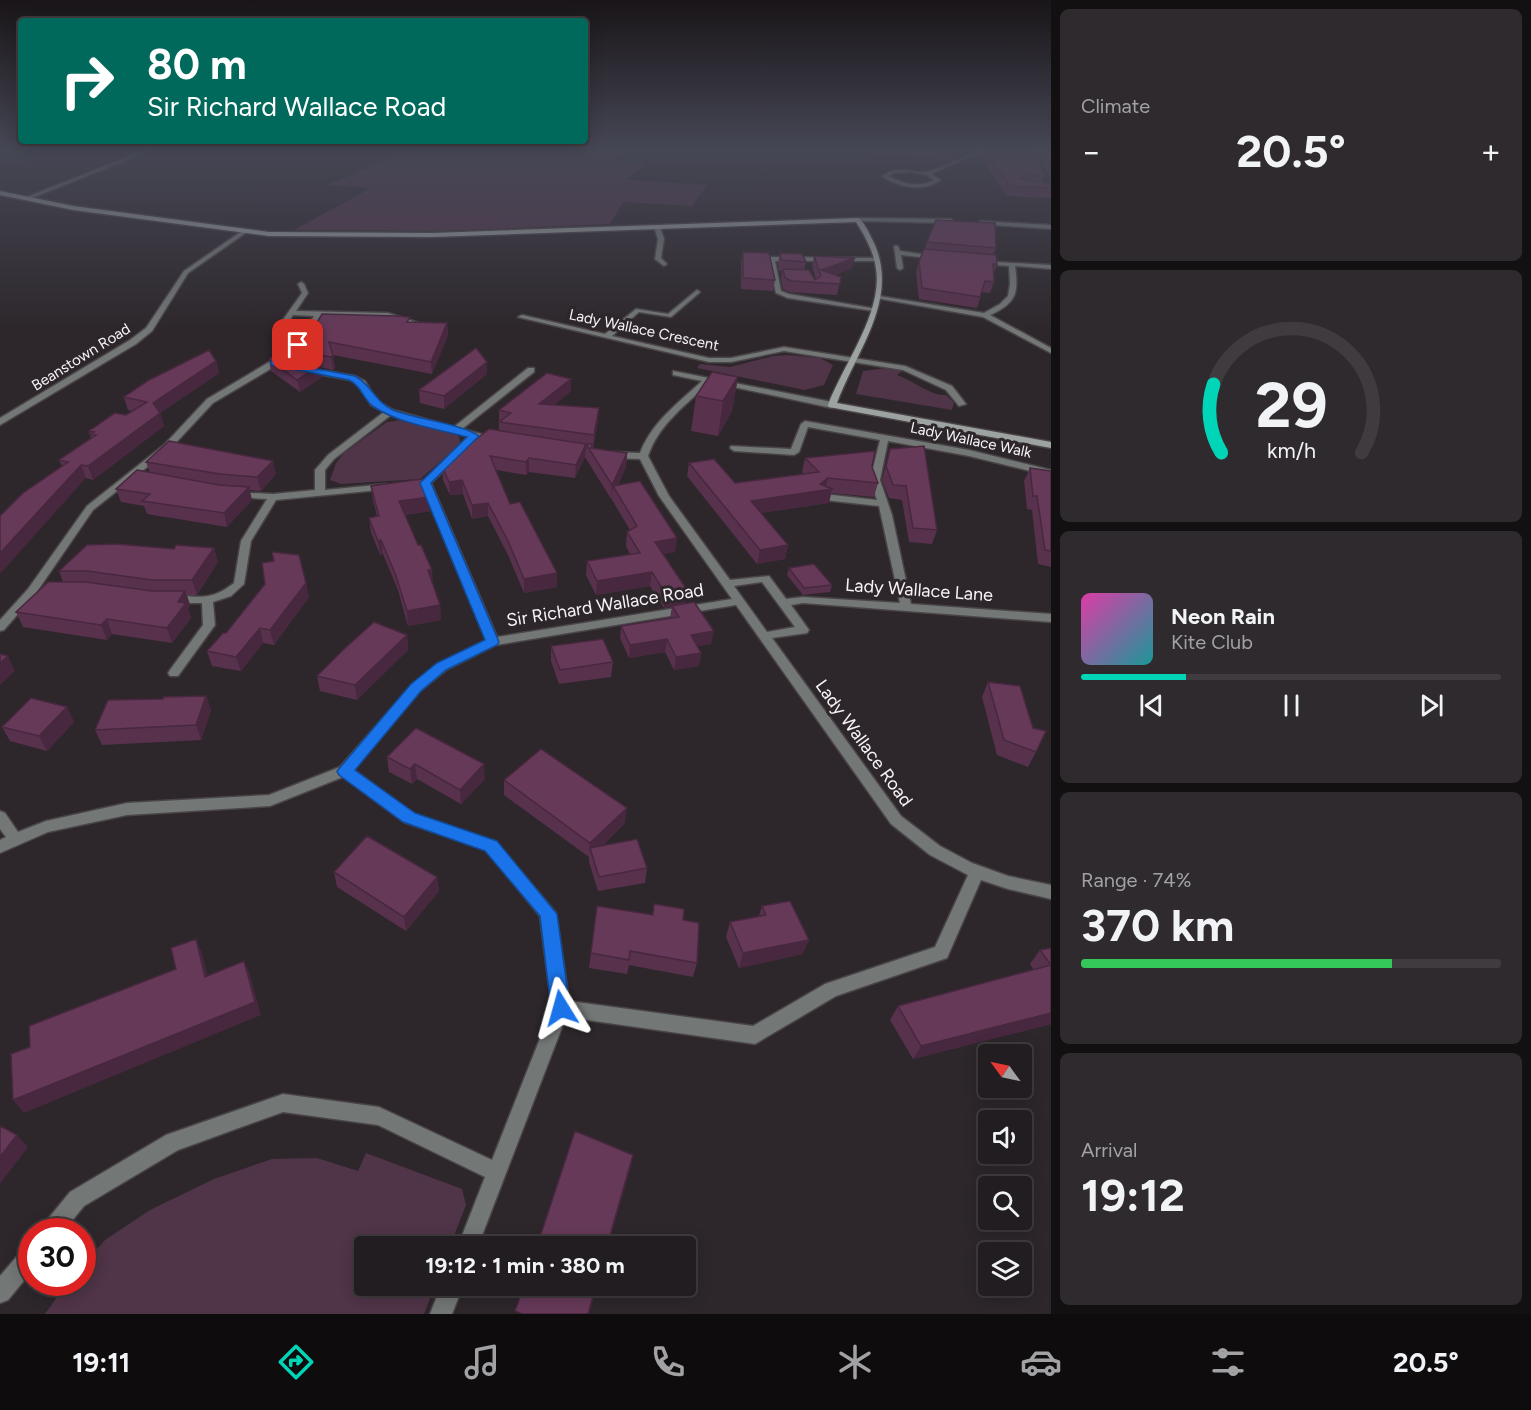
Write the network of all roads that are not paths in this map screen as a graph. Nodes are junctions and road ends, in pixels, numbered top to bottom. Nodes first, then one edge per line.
1 (81, 209) edge
2 (858, 220) junction
3 (954, 222) edge
4 (978, 223) edge
5 (657, 227) junction
6 (1051, 227) edge
7 (244, 232) junction
8 (896, 246) dead end
9 (897, 253) junction
10 (877, 259) junction
11 (950, 259) edge
12 (971, 261) edge
13 (664, 264) dead end
14 (1012, 264) junction
15 (1051, 267) edge
16 (900, 268) dead end
17 (774, 275) junction
18 (783, 276) edge
19 (301, 284) dead end
20 (697, 292) dead end
21 (879, 298) junction
22 (358, 303) dead end
23 (874, 309) junction
24 (292, 313) junction
25 (319, 314) junction
26 (354, 314) junction
27 (985, 315) junction
28 (522, 317) dead end
29 (435, 329) edge
30 (306, 332) junction
31 (606, 337) junction
32 (1051, 351) edge
33 (852, 359) junction
34 (274, 363) junction
35 (531, 370) dead end
36 (676, 373) dead end
37 (708, 380) junction
38 (962, 404) dead end
39 (832, 405) junction
40 (390, 412) junction
41 (0, 422) edge
42 (455, 430) junction
43 (474, 436) junction
44 (885, 437) junction
45 (502, 442) edge
46 (1051, 445) edge
47 (735, 448) dead end
48 (602, 455) edge
49 (643, 456) junction
50 (1051, 473) edge
51 (133, 477) junction
52 (144, 479) edge
53 (392, 486) edge
54 (223, 493) edge
55 (320, 494) junction
56 (273, 497) junction
57 (824, 497) edge
58 (881, 502) junction
59 (728, 584) junction
60 (157, 600) edge
61 (207, 600) junction
62 (740, 602) junction
63 (784, 603) junction
64 (906, 606) junction
65 (1051, 618) edge
66 (0, 627) edge
67 (763, 636) junction
68 (492, 642) junction
69 (174, 673) dead end
70 (345, 771) junction
71 (0, 817) edge
72 (15, 839) junction
73 (0, 847) edge
74 (977, 872) junction
75 (1051, 892) edge
76 (561, 1008) junction
77 (497, 1173) junction
78 (61, 1218) edge
79 (472, 1236) edge
80 (18, 1271) edge
81 (0, 1292) edge
82 (448, 1296) edge
83 (441, 1314) edge

1 - 7 main road
2 - 3 street
2 - 5 main road
2 - 10 main road
4 - 6 street
5 - 7 main road
5 - 13 street
7 - 41 street, Beanstown Road
8 - 9 street
9 - 11 street
9 - 16 street
10 - 17 street
10 - 21 main road
12 - 14 street
14 - 15 street
14 - 27 street
17 - 18 street
17 - 23 street
19 - 24 street
20 - 31 street
21 - 23 main road
21 - 27 street
22 - 26 street
23 - 33 main road
24 - 25 street
24 - 30 street
25 - 26 street
25 - 30 street
26 - 29 street
27 - 32 street
28 - 31 street, Lady Wallace Crescent
30 - 34 street
31 - 33 street, Lady Wallace Crescent
33 - 38 street, Lady Wallace Crescent
33 - 39 main road
34 - 40 street
34 - 51 street
35 - 42 street
36 - 37 street
37 - 39 street
37 - 49 street
39 - 46 main road
40 - 42 street
40 - 55 street
42 - 43 street
43 - 45 street
43 - 68 street
44 - 47 street, Lady Wallace Walk
44 - 50 street, Lady Wallace Walk
44 - 58 street, Lady Wallace Walk
48 - 49 street
49 - 59 street, Lady Wallace Road
51 - 52 street
51 - 66 street
53 - 55 street
54 - 56 street
55 - 56 street
56 - 61 street
57 - 58 street
58 - 64 street, Lady Wallace Walk
59 - 62 street, Lady Wallace Road
59 - 63 street
60 - 61 street
61 - 69 street
62 - 67 street, Lady Wallace Road
62 - 68 street, Sir Richard Wallace Road
63 - 64 street, Lady Wallace Lane
63 - 67 street
64 - 65 street, Lady Wallace Lane
67 - 74 street, Lady Wallace Road
68 - 70 street, Sir Richard Wallace Road
70 - 72 street, Sir Richard Wallace Road
70 - 76 street
71 - 72 street
72 - 73 street, Sir Richard Wallace Road
74 - 75 street, Lady Wallace Road
74 - 76 street
76 - 77 street
77 - 78 street
77 - 79 street
80 - 81 street
82 - 83 street

